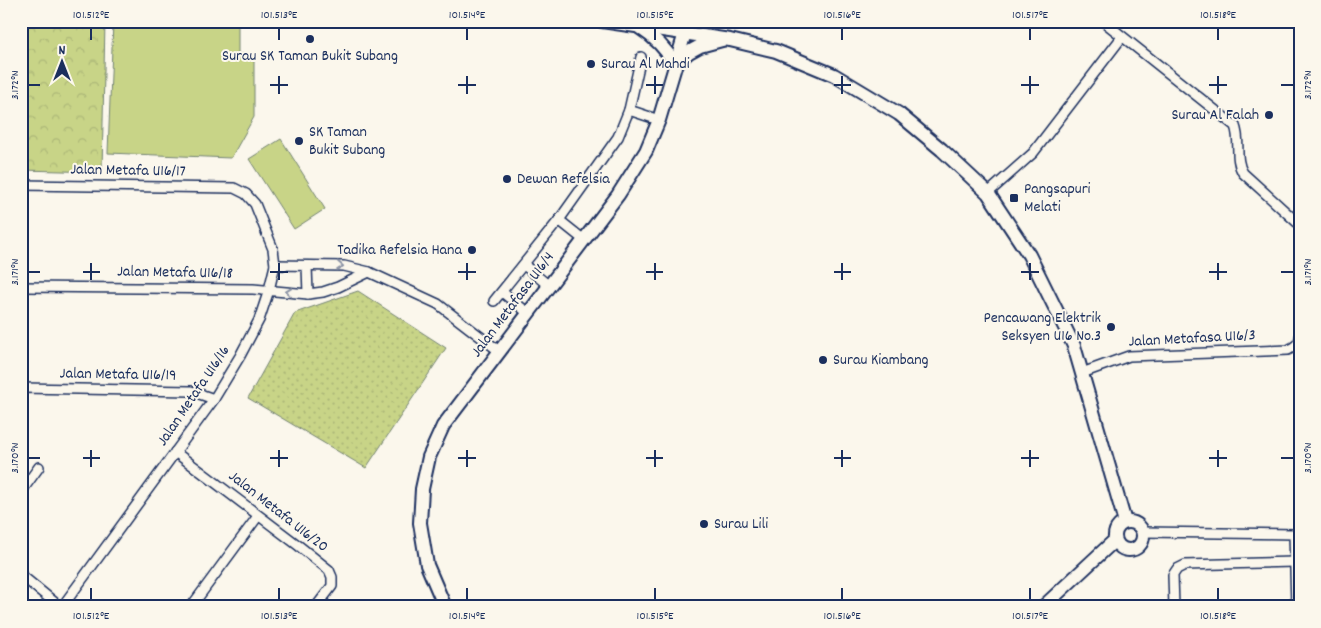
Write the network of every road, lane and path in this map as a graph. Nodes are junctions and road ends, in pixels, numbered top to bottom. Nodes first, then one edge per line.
1 (602, 21) edge
2 (1103, 21) edge
3 (637, 26) junction
4 (684, 33) junction
5 (1122, 37) junction
6 (724, 39) junction
7 (642, 57) dead end
8 (676, 64) junction
9 (629, 110) junction
10 (659, 120) junction
11 (21, 185) edge
12 (234, 188) joint
13 (988, 193) junction
14 (559, 220) junction
15 (1300, 225) edge
16 (584, 240) junction
17 (275, 264) junction
18 (524, 265) junction
19 (307, 266) junction
20 (369, 272) junction
21 (549, 286) junction
22 (21, 287) edge
23 (269, 290) junction
24 (502, 292) junction
25 (308, 294) junction
26 (494, 301) dead end
27 (528, 313) junction
28 (1300, 337) edge
29 (499, 351) junction
30 (1082, 373) junction
31 (21, 388) edge
32 (214, 399) junction
33 (175, 452) junction
34 (38, 467) dead end
35 (21, 492) edge
36 (258, 516) junction
37 (1125, 522) junction
38 (1143, 532) junction
39 (1115, 540) junction
40 (1295, 562) junction
41 (21, 576) edge
42 (61, 607) edge
43 (191, 607) edge
44 (316, 607) edge
45 (445, 607) edge
46 (1044, 607) edge
47 (1174, 607) edge
48 (1296, 607) edge

1 - 3 street
2 - 5 street
3 - 4 street
3 - 8 street
4 - 6 street
4 - 8 street, Jalan Metafasa U16/4
5 - 13 street
5 - 15 street
6 - 8 street
6 - 13 street
7 - 9 street, Jalan Metafasa U16/4
8 - 10 street, Jalan Metafasa U16/4
9 - 10 street
9 - 14 street, Jalan Metafasa U16/4
10 - 16 street, Jalan Metafasa U16/4
11 - 12 street, Jalan Metafa U16/17
12 - 17 street, Jalan Metafa U16/16
13 - 30 street
14 - 16 street
14 - 18 street, Jalan Metafasa U16/4
16 - 21 street, Jalan Metafasa U16/4
17 - 19 street
17 - 23 street, Jalan Metafa U16/16
18 - 21 street
18 - 24 street, Jalan Metafasa U16/4
19 -> 20 street
19 - 25 street
20 - 25 street, Jalan Metafa U16/18
20 - 29 street
21 - 27 street, Jalan Metafasa U16/4
22 - 23 street, Jalan Metafa U16/18
25 -> 23 street, Jalan Metafa U16/18
23 - 32 street, Jalan Metafa U16/16
24 - 26 street, Jalan Metafasa U16/4
24 - 27 street
27 - 29 street, Jalan Metafasa U16/4
28 - 30 street, Jalan Metafasa U16/3
29 - 45 street, Jalan Metafasa U16/4
30 - 37 street
31 - 32 street, Jalan Metafa U16/19
32 - 33 street, Jalan Metafa U16/16
33 - 36 street, Jalan Metafa U16/20
33 - 42 street, Jalan Metafa U16/16
34 - 35 street
36 - 43 street
36 - 44 street, Jalan Metafa U16/20
37 - 38 street
37 - 39 street
38 - 39 street
38 - 40 street
39 - 46 street
40 - 47 street
40 - 48 street
41 - 42 street

